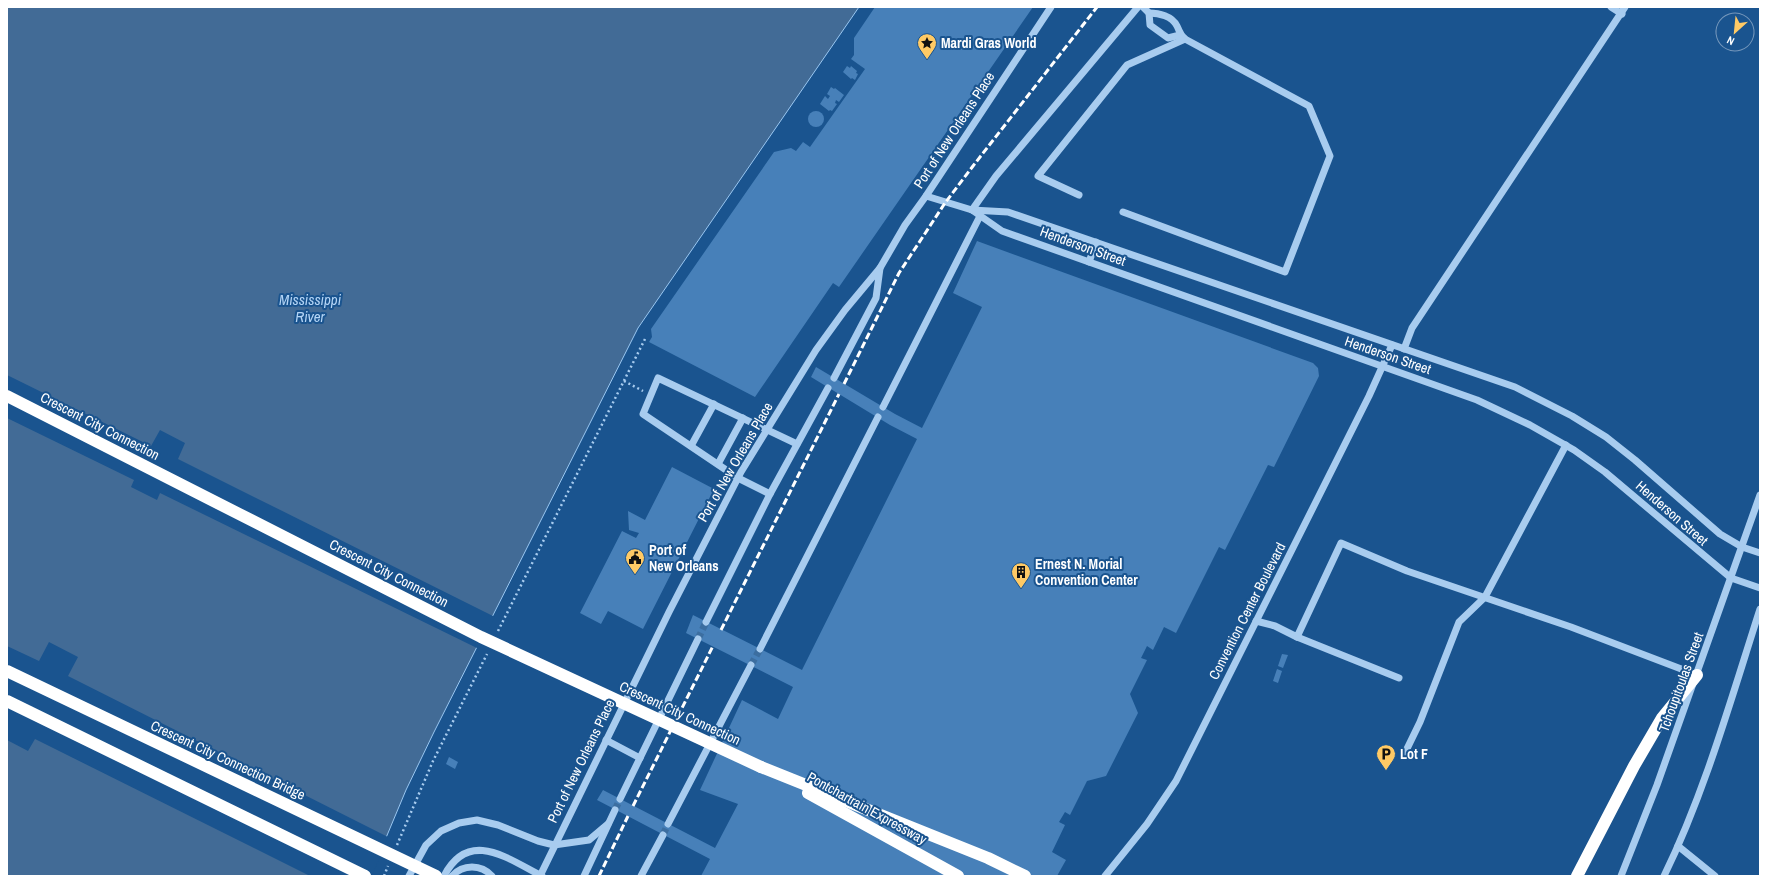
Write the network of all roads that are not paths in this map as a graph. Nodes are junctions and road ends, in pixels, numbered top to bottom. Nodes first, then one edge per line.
1 (1051, 7) edge
2 (1138, 7) edge
3 (1143, 7) edge
4 (1611, 7) edge
5 (1624, 10) edge
6 (1149, 13) junction
7 (1182, 37) junction
8 (1079, 195) dead end
9 (926, 196) junction
10 (972, 210) junction
11 (1123, 212) dead end
12 (980, 216) junction
13 (1096, 242) junction
14 (1089, 262) junction
15 (880, 268) junction
16 (1392, 345) junction
17 (1404, 349) junction
18 (1383, 368) junction
19 (834, 378) dead end
20 (828, 388) dead end
21 (7, 396) edge
22 (714, 404) junction
23 (883, 407) dead end
24 (878, 417) dead end
25 (743, 418) junction
26 (767, 430) junction
27 (797, 444) junction
28 (1566, 445) junction
29 (692, 446) junction
30 (718, 464) junction
31 (738, 478) junction
32 (770, 494) junction
33 (1760, 495) edge
34 (1742, 547) junction
35 (1760, 553) edge
36 (1732, 578) junction
37 (1760, 588) edge
38 (1485, 597) junction
39 (1760, 609) edge
40 (1256, 621) junction
41 (706, 622) tunnel mouth
42 (1297, 637) junction
43 (698, 639) tunnel mouth
44 (760, 649) tunnel mouth
45 (751, 665) tunnel mouth
46 (7, 671) edge
47 (1697, 675) junction
48 (1399, 678) dead end
49 (7, 701) edge
50 (606, 740) junction
51 (1403, 757) dead end
52 (640, 758) junction
53 (761, 767) junction
54 (620, 799) tunnel mouth
55 (615, 810) tunnel mouth
56 (608, 824) junction
57 (668, 824) tunnel mouth
58 (663, 834) tunnel mouth
59 (554, 845) junction
60 (1678, 846) junction
61 (365, 876) edge
62 (409, 876) edge
63 (436, 876) edge
64 (444, 876) edge
65 (452, 876) edge
66 (492, 876) edge
67 (541, 876) edge
68 (584, 876) edge
69 (641, 876) edge
70 (958, 876) edge
71 (1025, 876) edge
72 (1106, 876) edge
73 (1577, 876) edge
74 (1621, 876) edge
75 (1664, 876) edge
76 (1715, 876) edge

1 - 9 street, Port of New Orleans Place
2 - 10 street
3 - 6 street
4 - 5 street
5 - 17 street
6 - 7 street
6 - 7 street
7 - 8 street
7 - 11 street
9 - 10 street, Henderson Street
9 - 15 street, Port of New Orleans Place
10 - 12 street, Henderson Street
10 - 13 street, Henderson Street
12 - 14 street, Henderson Street
12 - 23 street
13 - 14 street
13 - 16 street, Henderson Street
14 - 18 street, Henderson Street
15 - 19 street, Port of New Orleans Place
15 - 26 street, Port of New Orleans Place
16 - 17 street, Henderson Street
16 - 18 street, Convention Center Boulevard
17 - 34 street, Henderson Street
18 - 28 street, Henderson Street
18 - 40 street, Convention Center Boulevard
20 - 27 street
21 - 53 highway, Crescent City Connection, bridge
22 - 25 street
22 - 29 street
22 - 29 street
24 - 44 street
25 - 26 street
25 - 30 street
26 - 27 street
26 - 31 street, Port of New Orleans Place
27 - 32 street
28 - 36 street, Henderson Street
28 - 38 street
29 - 30 street
30 - 31 street
31 - 32 street
31 - 50 street, Port of New Orleans Place
32 - 41 street
33 - 34 street, Tchoupitoulas Street
34 - 35 street, Henderson Street
34 - 36 street, Tchoupitoulas Street
36 - 37 street, Henderson Street
36 - 47 street, Tchoupitoulas Street
38 - 42 street
38 - 47 street
38 - 51 street
39 - 60 street
40 - 42 street
40 - 72 street, Convention Center Boulevard
42 - 48 street
43 - 52 street
45 - 57 street
46 - 63 highway, Crescent City Connection Bridge, bridge
47 - 73 highway
47 - 74 street, Tchoupitoulas Street
49 - 61 highway
50 - 52 street
50 - 59 street, Port of New Orleans Place
52 - 54 street
53 - 70 highway, Pontchartrain Expressway
53 - 71 highway
55 - 56 street
56 - 59 street
56 - 68 street
58 - 69 street
59 - 62 street
59 - 67 street, Port of New Orleans Place
60 - 75 street
60 - 76 street
64 - 67 street
65 - 66 street

